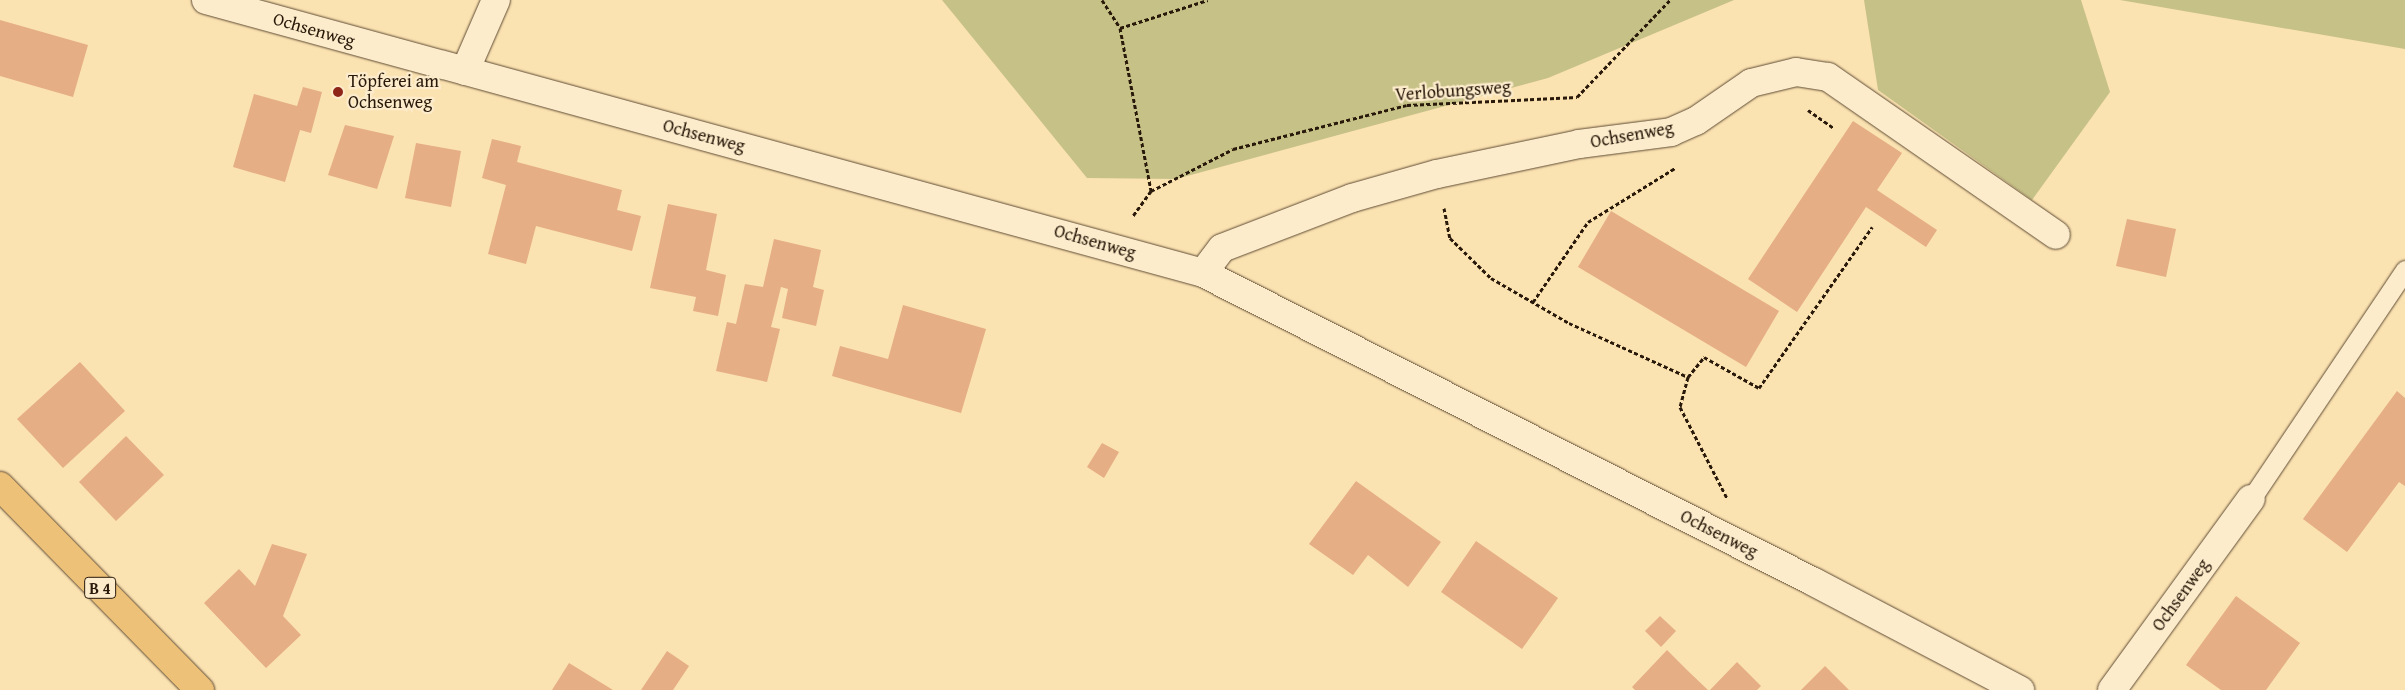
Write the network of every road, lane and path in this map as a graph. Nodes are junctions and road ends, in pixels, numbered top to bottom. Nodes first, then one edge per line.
1 (206, 0) edge
2 (496, 0) edge
3 (1102, 0) edge
4 (1208, 0) edge
5 (1670, 0) edge
6 (1120, 28) junction
7 (465, 71) junction
8 (1805, 107) dead end
9 (1834, 128) dead end
10 (1676, 167) dead end
11 (1437, 174) junction
12 (1151, 191) junction
13 (1872, 227) dead end
14 (2056, 235) dead end
15 (1110, 246) junction
16 (2405, 270) edge
17 (1202, 273) junction
18 (1533, 302) junction
19 (1688, 377) junction
20 (0, 486) edge
21 (2250, 499) joint
22 (1719, 534) junction
23 (200, 690) edge
24 (2020, 690) edge
25 (2112, 690) edge

1 - 7 street, Ochsenweg
2 - 7 street
3 - 6 path
4 - 6 path
5 - 12 path, Verlobungsweg
6 - 12 path
7 - 15 street, Ochsenweg
8 - 9 path
10 - 18 path
11 - 14 street, Ochsenweg
11 - 17 street, Ochsenweg
11 - 18 path
12 - 15 path
13 - 19 path
15 - 17 street, Ochsenweg
16 - 21 lane
17 - 22 street, Ochsenweg
18 - 19 path
19 - 22 path
20 - 23 main road, B 4
21 - 25 street, Ochsenweg
22 - 24 street, Ochsenweg

